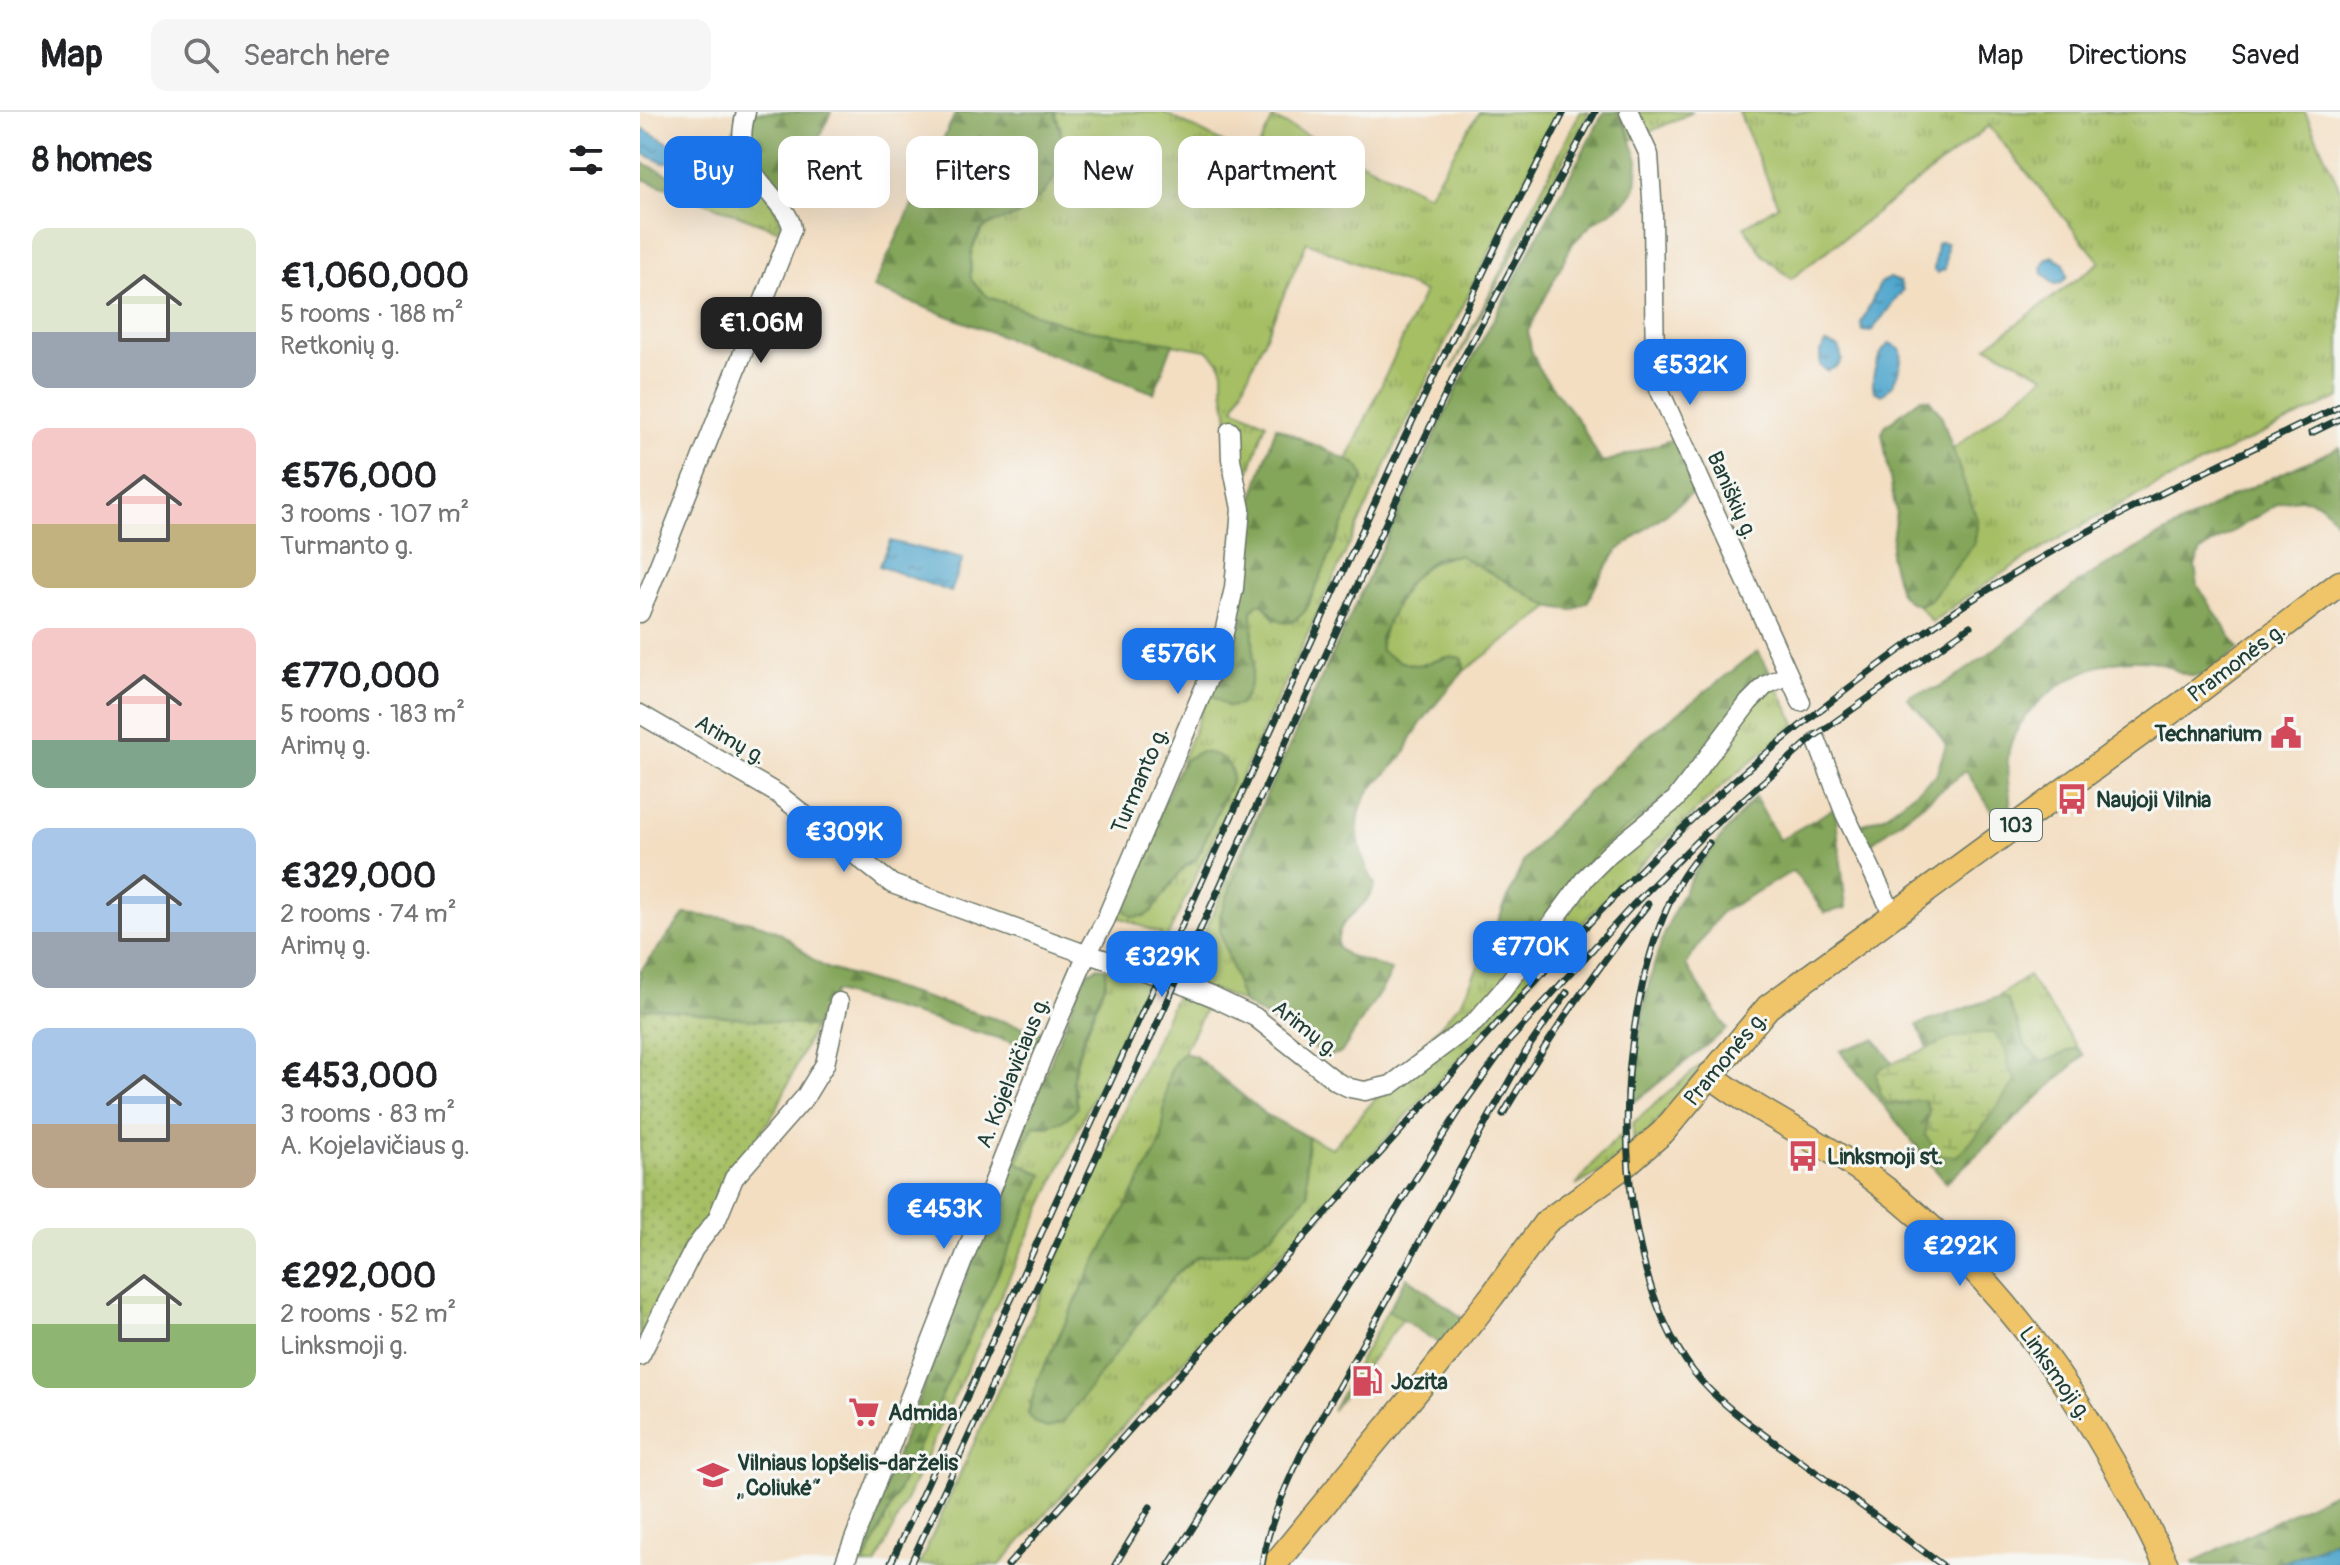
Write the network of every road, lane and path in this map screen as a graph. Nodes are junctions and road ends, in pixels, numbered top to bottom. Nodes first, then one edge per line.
1 (746, 112) edge
2 (1629, 112) edge
3 (1230, 431) dead end
4 (2340, 583) edge
5 (640, 613) edge
6 (1788, 675) junction
7 (1801, 702) dead end
8 (640, 714) edge
9 (1817, 741) dead end
10 (1893, 915) junction
11 (1087, 954) junction
12 (839, 1002) dead end
13 (1710, 1075) junction
14 (640, 1356) edge
15 (2163, 1559) edge
16 (844, 1565) edge
17 (1274, 1565) edge

1 - 5 street
2 - 6 street, Baniškių g.
3 - 11 street, Turmanto g.
4 - 10 main road, Pramonės g. / 103
6 - 7 street, Baniškių g.
6 - 11 street, Arimų g.
8 - 11 street, Arimų g.
9 - 10 street
10 - 13 main road, Pramonės g. / 103
11 - 16 street, A. Kojelavičiaus g.
12 - 14 street
13 - 15 main road, Linksmoji g.
13 - 17 main road, Pramonės g. / 103

